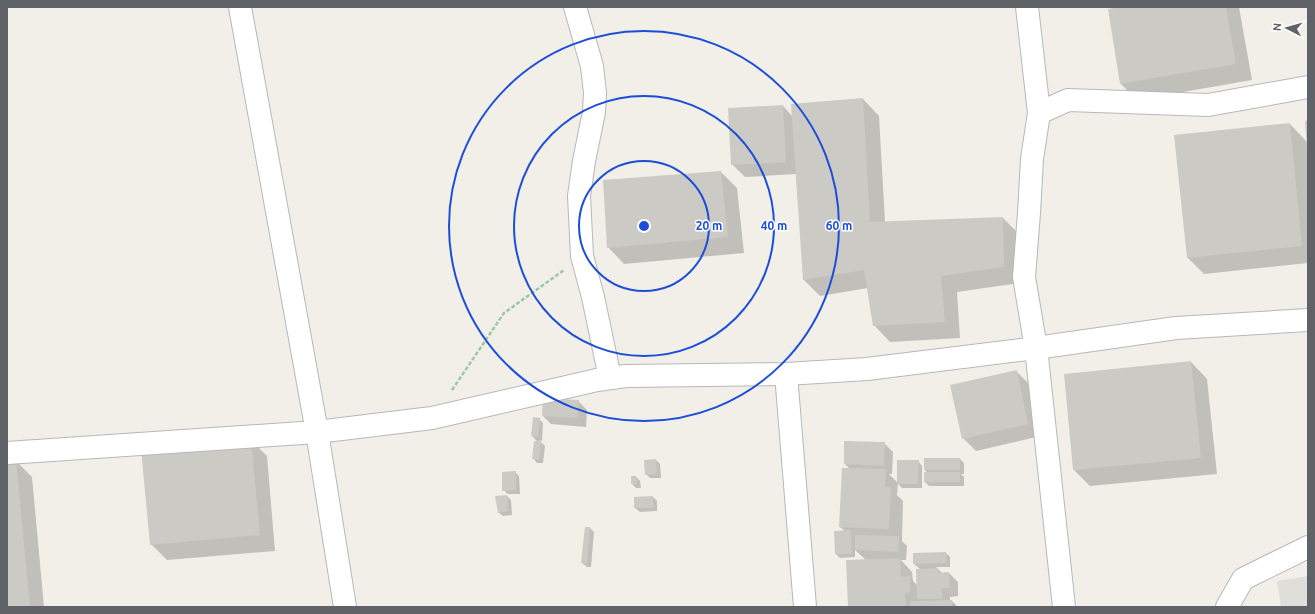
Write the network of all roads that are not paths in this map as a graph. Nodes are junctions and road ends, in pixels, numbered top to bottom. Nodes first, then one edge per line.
1 (240, 7) edge
2 (574, 7) edge
3 (1027, 7) edge
4 (1308, 87) edge
5 (1039, 113) junction
6 (1308, 320) edge
7 (1036, 348) junction
8 (786, 374) junction
9 (610, 378) junction
10 (317, 432) junction
11 (7, 453) edge
12 (1308, 548) edge
13 (1243, 578) junction
14 (345, 607) edge
15 (805, 607) edge
16 (1064, 607) edge
17 (1226, 607) edge
18 (1246, 607) edge

1 - 10 street
2 - 9 street
3 - 5 street
4 - 5 street
5 - 7 street
6 - 7 street
7 - 8 street
7 - 16 street
8 - 9 street
8 - 15 street
9 - 10 street
10 - 11 street
10 - 14 street
12 - 13 street
13 - 17 street
13 - 18 street

